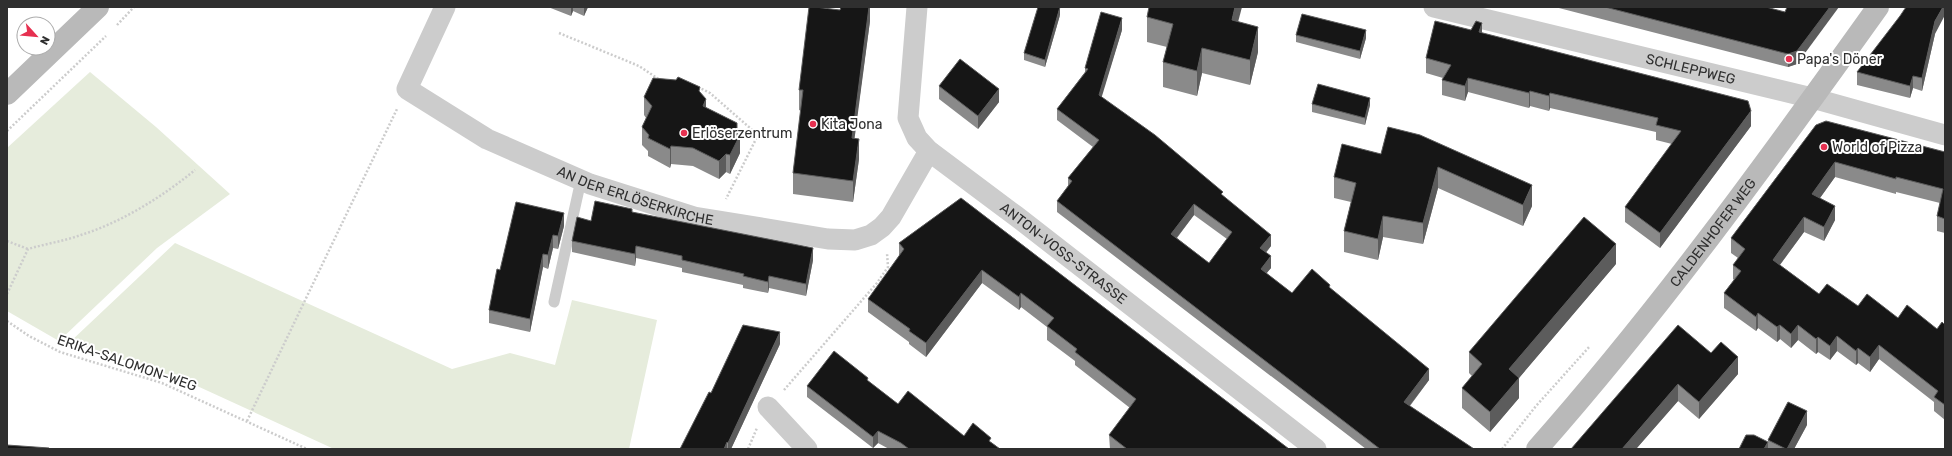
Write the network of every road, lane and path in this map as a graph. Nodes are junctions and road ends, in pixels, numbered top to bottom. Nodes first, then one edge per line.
1 (98, 7) edge
2 (134, 7) edge
3 (445, 7) edge
4 (917, 7) edge
5 (1434, 7) edge
6 (1878, 7) edge
7 (112, 29) dead end
8 (559, 33) dead end
9 (107, 35) dead end
10 (666, 80) edge
11 (692, 84) edge
12 (407, 89) junction
13 (7, 94) edge
14 (1812, 98) junction
15 (7, 131) edge
16 (1945, 135) edge
17 (929, 151) junction
18 (195, 170) dead end
19 (581, 180) junction
20 (715, 221) junction
21 (875, 232) junction
22 (7, 241) edge
23 (28, 249) junction
24 (7, 294) edge
25 (554, 302) dead end
26 (7, 321) edge
27 (1593, 342) dead end
28 (768, 407) junction
29 (247, 421) junction
30 (308, 449) edge
31 (748, 449) edge
32 (806, 449) edge
33 (1316, 449) edge
34 (1502, 449) edge
35 (1536, 449) edge

1 - 13 street
2 - 7 path
3 - 12 street
4 - 17 street, ANTON-VOSS-STRASSE
5 - 14 street, SCHLEPPWEG
6 - 14 street, CALDENHOFER WEG
8 - 10 path
9 - 15 path
11 - 20 path
12 - 19 street, AN DER ERLÖSERKIRCHE
12 - 29 path
14 - 16 street, SCHLEPPWEG
14 - 35 street, CALDENHOFER WEG
17 - 21 street, AN DER ERLÖSERKIRCHE
17 - 33 street, ANTON-VOSS-STRASSE
18 - 23 path
19 - 20 street, AN DER ERLÖSERKIRCHE
19 - 25 lane
20 - 21 street, AN DER ERLÖSERKIRCHE
21 - 28 path
22 - 23 path
23 - 24 path
26 - 29 path, ERIKA-SALOMON-WEG
27 - 34 path
28 - 31 path
28 - 32 street
29 - 30 path, ERIKA-SALOMON-WEG

